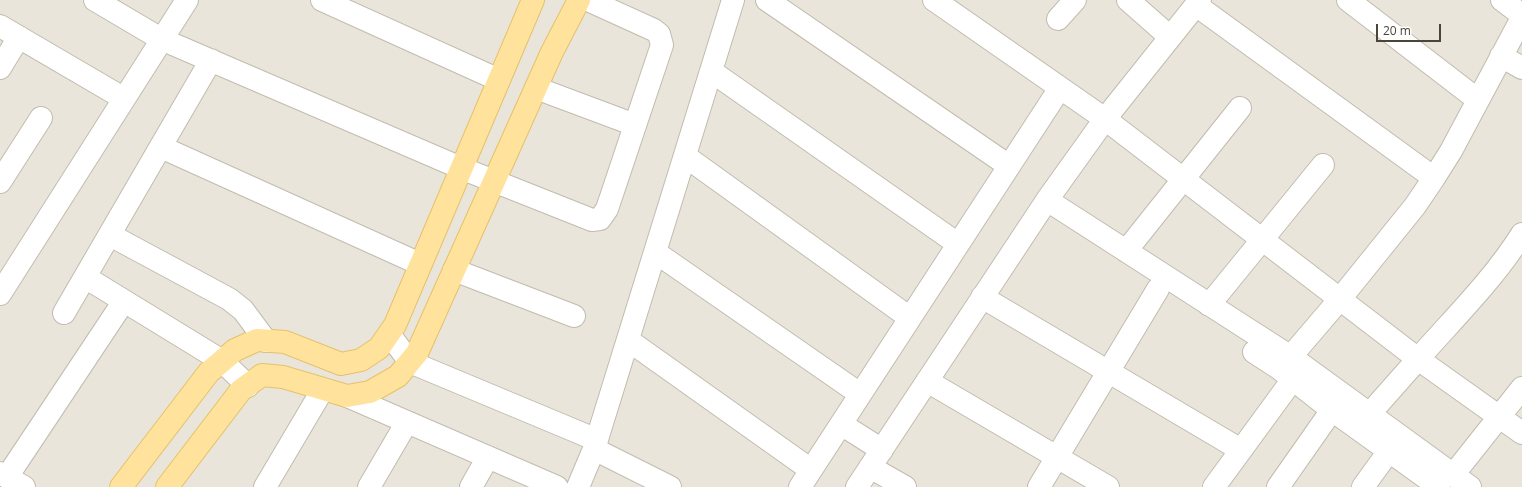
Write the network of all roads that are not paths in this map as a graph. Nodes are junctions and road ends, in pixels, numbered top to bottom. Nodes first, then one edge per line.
1 (95, 0) edge
2 (187, 0) edge
3 (322, 0) edge
4 (533, 0) edge
5 (579, 0) edge
6 (588, 0) edge
7 (733, 0) edge
8 (767, 0) edge
9 (934, 0) edge
10 (1074, 0) edge
11 (1128, 0) edge
12 (1348, 0) edge
13 (1502, 0) edge
14 (1198, 3) edge
15 (122, 7) edge
16 (1522, 16) edge
17 (1058, 19) dead end
18 (0, 26) edge
19 (19, 37) junction
20 (1170, 37) junction
21 (161, 39) junction
22 (1501, 56) junction
23 (211, 60) junction
24 (0, 68) edge
25 (1522, 68) edge
26 (711, 71) junction
27 (499, 80) junction
28 (536, 88) junction
29 (1060, 88) junction
30 (123, 98) junction
31 (1478, 100) junction
32 (1240, 108) dead end
33 (41, 118) dead end
34 (1105, 120) junction
35 (635, 125) junction
36 (161, 147) junction
37 (685, 156) junction
38 (1323, 165) dead end
39 (1009, 166) junction
40 (461, 168) junction
41 (1434, 178) junction
42 (1184, 180) junction
43 (494, 181) junction
44 (0, 182) edge
45 (1043, 206) junction
46 (1522, 234) edge
47 (110, 235) junction
48 (1261, 239) junction
49 (958, 244) junction
50 (1126, 251) junction
51 (655, 252) junction
52 (420, 264) junction
53 (454, 270) junction
54 (85, 277) junction
55 (1158, 289) junction
56 (0, 294) edge
57 (982, 297) junction
58 (1340, 299) junction
59 (124, 301) junction
60 (1210, 305) junction
61 (64, 313) dead end
62 (574, 316) dead end
63 (910, 318) junction
64 (389, 334) junction
65 (628, 340) junction
66 (266, 341) junction
67 (1418, 359) junction
68 (222, 362) junction
69 (410, 362) junction
70 (1288, 368) junction
71 (1108, 372) junction
72 (927, 381) junction
73 (248, 386) junction
74 (1522, 388) edge
75 (323, 389) junction
76 (860, 394) junction
77 (347, 396) junction
78 (1332, 410) junction
79 (1499, 416) junction
80 (1362, 421) junction
81 (407, 422) junction
82 (841, 424) junction
83 (1522, 433) edge
84 (596, 444) junction
85 (1241, 450) junction
86 (1389, 451) junction
87 (488, 457) junction
88 (876, 458) junction
89 (1057, 458) junction
90 (11, 479) edge
91 (805, 479) edge
92 (641, 481) edge
93 (1454, 483) edge
94 (268, 486) edge
95 (121, 487) edge
96 (167, 487) edge
97 (369, 487) edge
98 (471, 487) edge
99 (557, 487) edge
100 (578, 487) edge
101 (670, 487) edge
102 (857, 487) edge
103 (905, 487) edge
104 (1039, 487) edge
105 (1108, 487) edge
106 (1215, 487) edge
107 (1278, 487) edge
108 (1363, 487) edge

1 - 15 street
2 - 21 street
3 - 27 street
4 - 27 main road
5 - 28 main road
6 - 35 street
7 - 26 street
8 - 39 street
9 - 29 street
10 - 17 street
11 - 20 street
12 - 31 street
13 - 16 street
14 - 20 street
14 - 41 street
15 - 21 street
16 - 22 street
18 - 19 street
19 - 24 street
19 - 30 street
20 - 34 street
21 - 23 street
21 - 30 street
22 - 25 street
22 - 31 street
23 - 36 street
23 - 40 street
26 - 37 street
26 - 49 street
27 - 40 main road
28 - 35 street
28 - 43 main road
29 - 34 street
29 - 39 street
30 - 56 street
31 - 41 street
32 - 42 street
33 - 44 street
34 - 42 street
34 - 45 street
35 - 43 street
36 - 47 street
36 - 52 street
37 - 51 street
37 - 63 street
38 - 48 street
39 - 49 street
40 - 43 street
40 - 52 main road
41 - 58 street
42 - 48 street
42 - 50 street
43 - 53 main road
45 - 50 street
45 - 55 street
45 - 57 street
46 - 67 street
47 - 54 street
47 - 66 street
48 - 58 street
48 - 60 street
49 - 63 street
50 - 60 street
51 - 65 street
51 - 76 street
52 - 64 main road
53 - 62 street
53 - 69 main road
54 - 59 street
54 - 61 street
55 - 70 street
55 - 71 street
57 - 71 street
57 - 72 street
58 - 67 street
58 - 70 street
59 - 68 street
59 - 90 street
60 - 70 street
63 - 76 street
64 - 66 main road
64 - 69 street
65 - 84 street
65 - 91 street
66 - 68 main road
67 - 79 street
67 - 80 street
68 - 73 street
68 - 95 main road
69 - 77 main road
69 - 84 street
70 - 78 street
70 - 80 street
70 - 85 street
71 - 85 street
71 - 89 street
72 - 88 street
72 - 89 street
73 - 75 main road
73 - 96 main road
74 - 79 street
75 - 77 main road
75 - 94 street
76 - 82 street
77 - 81 street
78 - 80 street
78 - 107 street
79 - 83 street
79 - 93 street
80 - 86 street
80 - 93 street
81 - 87 street
81 - 97 street
82 - 88 street
82 - 91 street
84 - 92 street
84 - 100 street
85 - 106 street
86 - 93 street
86 - 108 street
87 - 98 street
87 - 99 street
88 - 102 street
88 - 103 street
89 - 104 street
89 - 105 street
92 - 101 street

